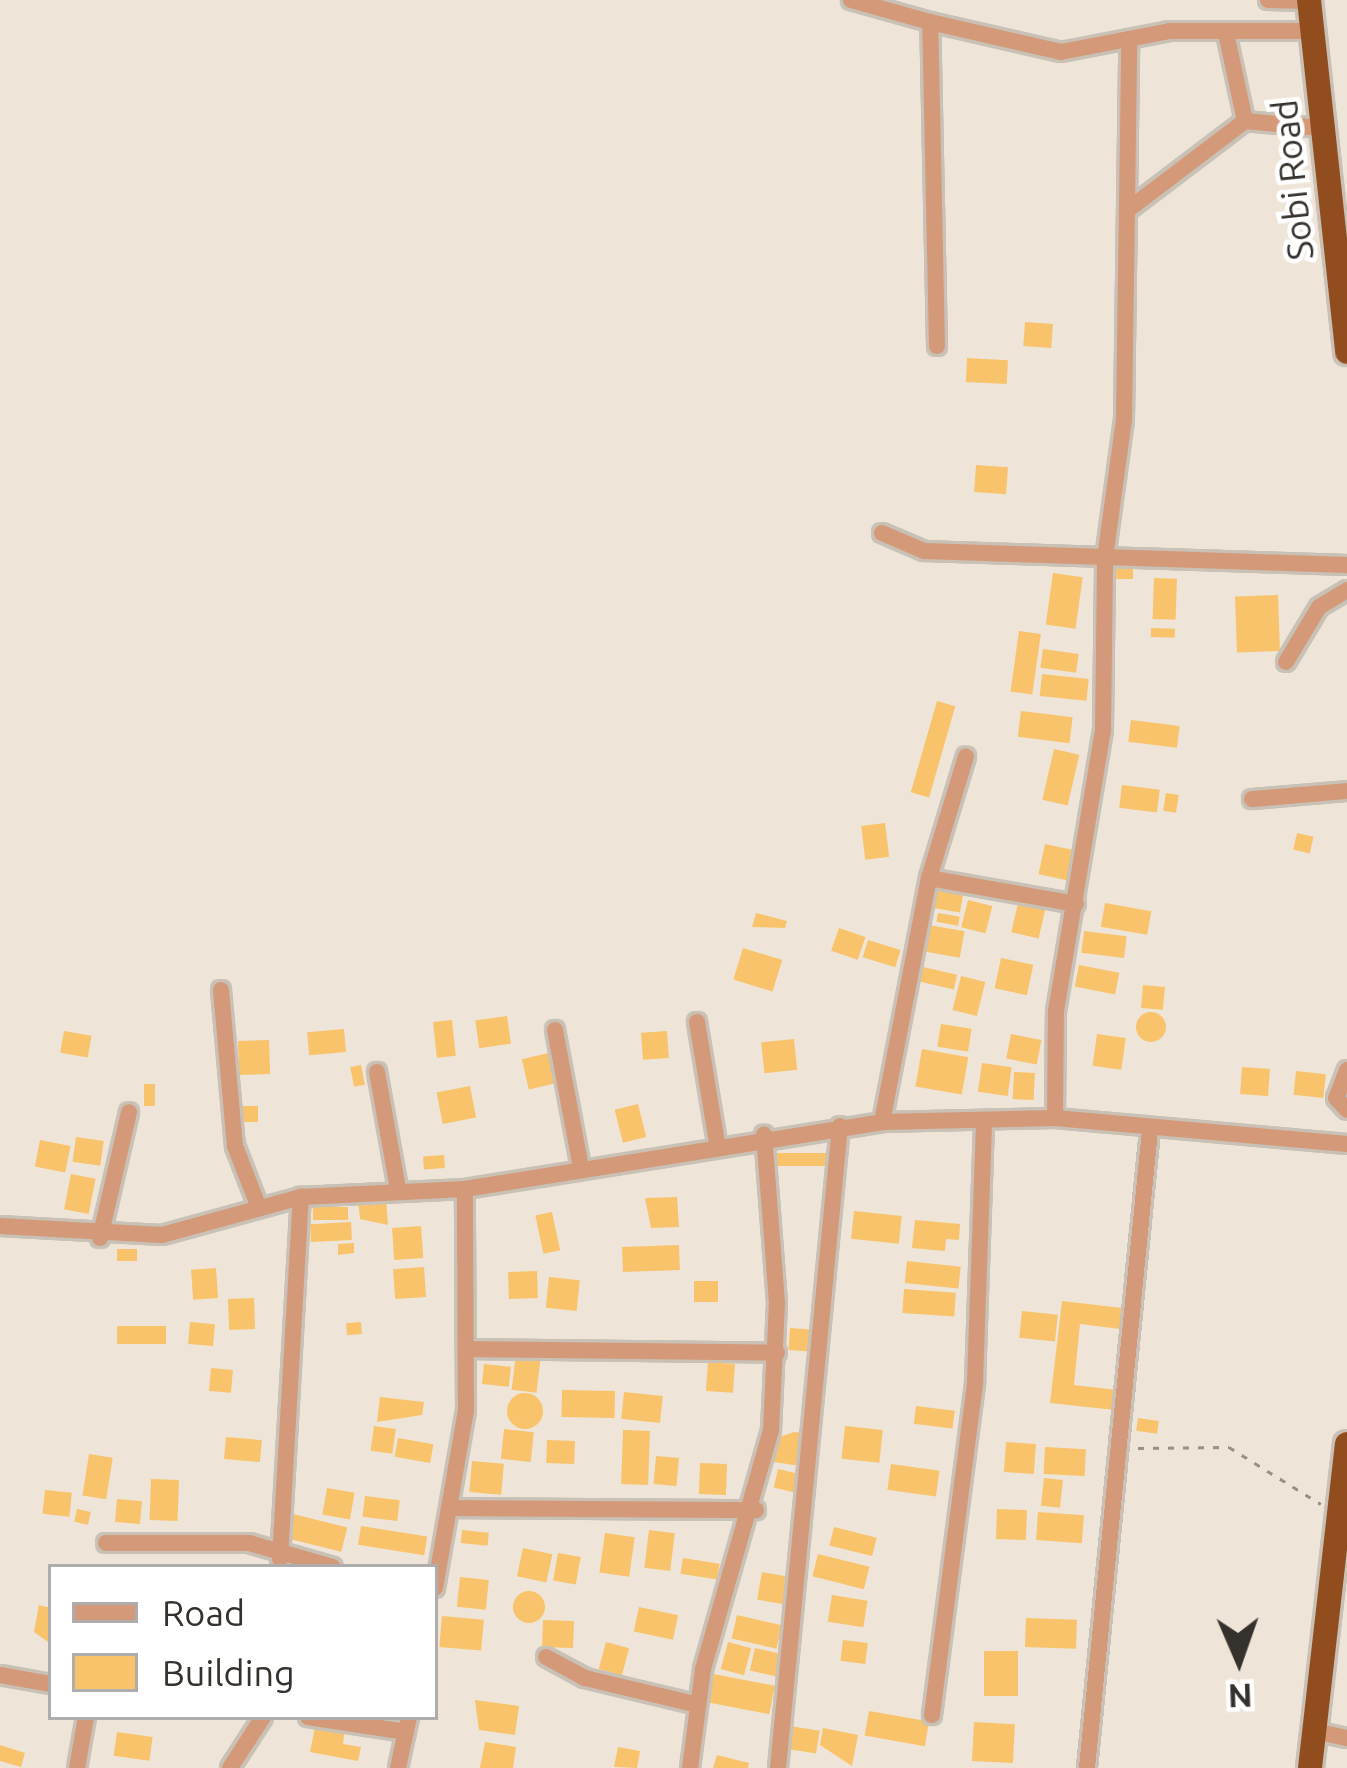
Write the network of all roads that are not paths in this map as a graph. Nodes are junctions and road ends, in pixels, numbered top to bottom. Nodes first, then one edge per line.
1 (851, 0) edge
2 (1268, 0) edge
3 (1309, 0) edge
4 (930, 22) junction
5 (1312, 31) junction
6 (1226, 33) junction
7 (1129, 39) junction
8 (1245, 121) junction
9 (1321, 128) junction
10 (1338, 186) edge
11 (1129, 209) junction
12 (937, 346) dead end
13 (1347, 352) edge
14 (882, 533) dead end
15 (1106, 558) junction
16 (1347, 565) edge
17 (1347, 590) edge
18 (1286, 662) dead end
19 (966, 756) dead end
20 (1347, 791) edge
21 (1252, 799) dead end
22 (929, 878) junction
23 (1076, 904) junction
24 (221, 990) dead end
25 (697, 1022) dead end
26 (556, 1030) dead end
27 (1347, 1070) edge
28 (377, 1072) dead end
29 (1347, 1110) edge
30 (129, 1112) dead end
31 (1055, 1118) junction
32 (882, 1121) junction
33 (984, 1122) junction
34 (840, 1126) junction
35 (1150, 1130) junction
36 (764, 1135) junction
37 (717, 1143) junction
38 (1347, 1144) edge
39 (581, 1167) junction
40 (398, 1189) junction
41 (465, 1189) junction
42 (301, 1196) junction
43 (259, 1208) junction
44 (0, 1226) edge
45 (100, 1238) junction
46 (470, 1349) junction
47 (777, 1353) junction
48 (1347, 1444) edge
49 (450, 1508) junction
50 (756, 1510) junction
51 (106, 1543) dead end
52 (280, 1559) junction
53 (314, 1564) edge
54 (438, 1564) edge
55 (1339, 1583) edge
56 (546, 1657) dead end
57 (0, 1675) edge
58 (48, 1683) edge
59 (698, 1705) junction
60 (932, 1714) dead end
61 (85, 1720) edge
62 (261, 1720) edge
63 (345, 1720) edge
64 (407, 1725) edge
65 (1314, 1731) junction
66 (1347, 1738) edge
67 (76, 1768) edge
68 (230, 1768) edge
69 (398, 1768) edge
70 (690, 1768) edge
71 (778, 1768) edge
72 (1088, 1768) edge
73 (1310, 1768) edge

1 - 4 street
2 - 3 street
3 - 5 highway, Sobi Road
4 - 7 street
4 - 12 street
5 - 6 street
5 - 9 highway, Sobi Road
6 - 7 street
6 - 8 street
7 - 11 street
8 - 9 street
8 - 11 street
9 - 10 highway, Sobi Road
10 - 13 highway, Sobi Road
11 - 15 street
14 - 15 street
15 - 16 street
15 - 23 street
17 - 18 street
19 - 22 street
20 - 21 street
22 - 23 street
22 - 32 street
23 - 31 street
24 - 43 street
25 - 37 street
26 - 39 street
27 - 29 street
28 - 40 street
30 - 45 street
31 - 33 street
31 - 35 street
32 - 33 street
32 - 34 street
33 - 60 street
34 - 36 street
34 - 71 street
35 - 38 street
35 - 72 street
36 - 37 street
36 - 47 street
37 - 39 street
39 - 41 street
40 - 41 street
40 - 42 street
41 - 46 street
42 - 43 street
42 - 52 street
43 - 45 street
44 - 45 street
46 - 47 street
46 - 49 street
47 - 50 street
48 - 55 highway
49 - 50 street
49 - 54 street
50 - 59 street
51 - 52 street
52 - 53 street
55 - 65 highway
56 - 59 street
57 - 58 street
59 - 70 street
61 - 67 street
62 - 68 street
63 - 64 street
64 - 69 street
65 - 66 street
65 - 73 highway

